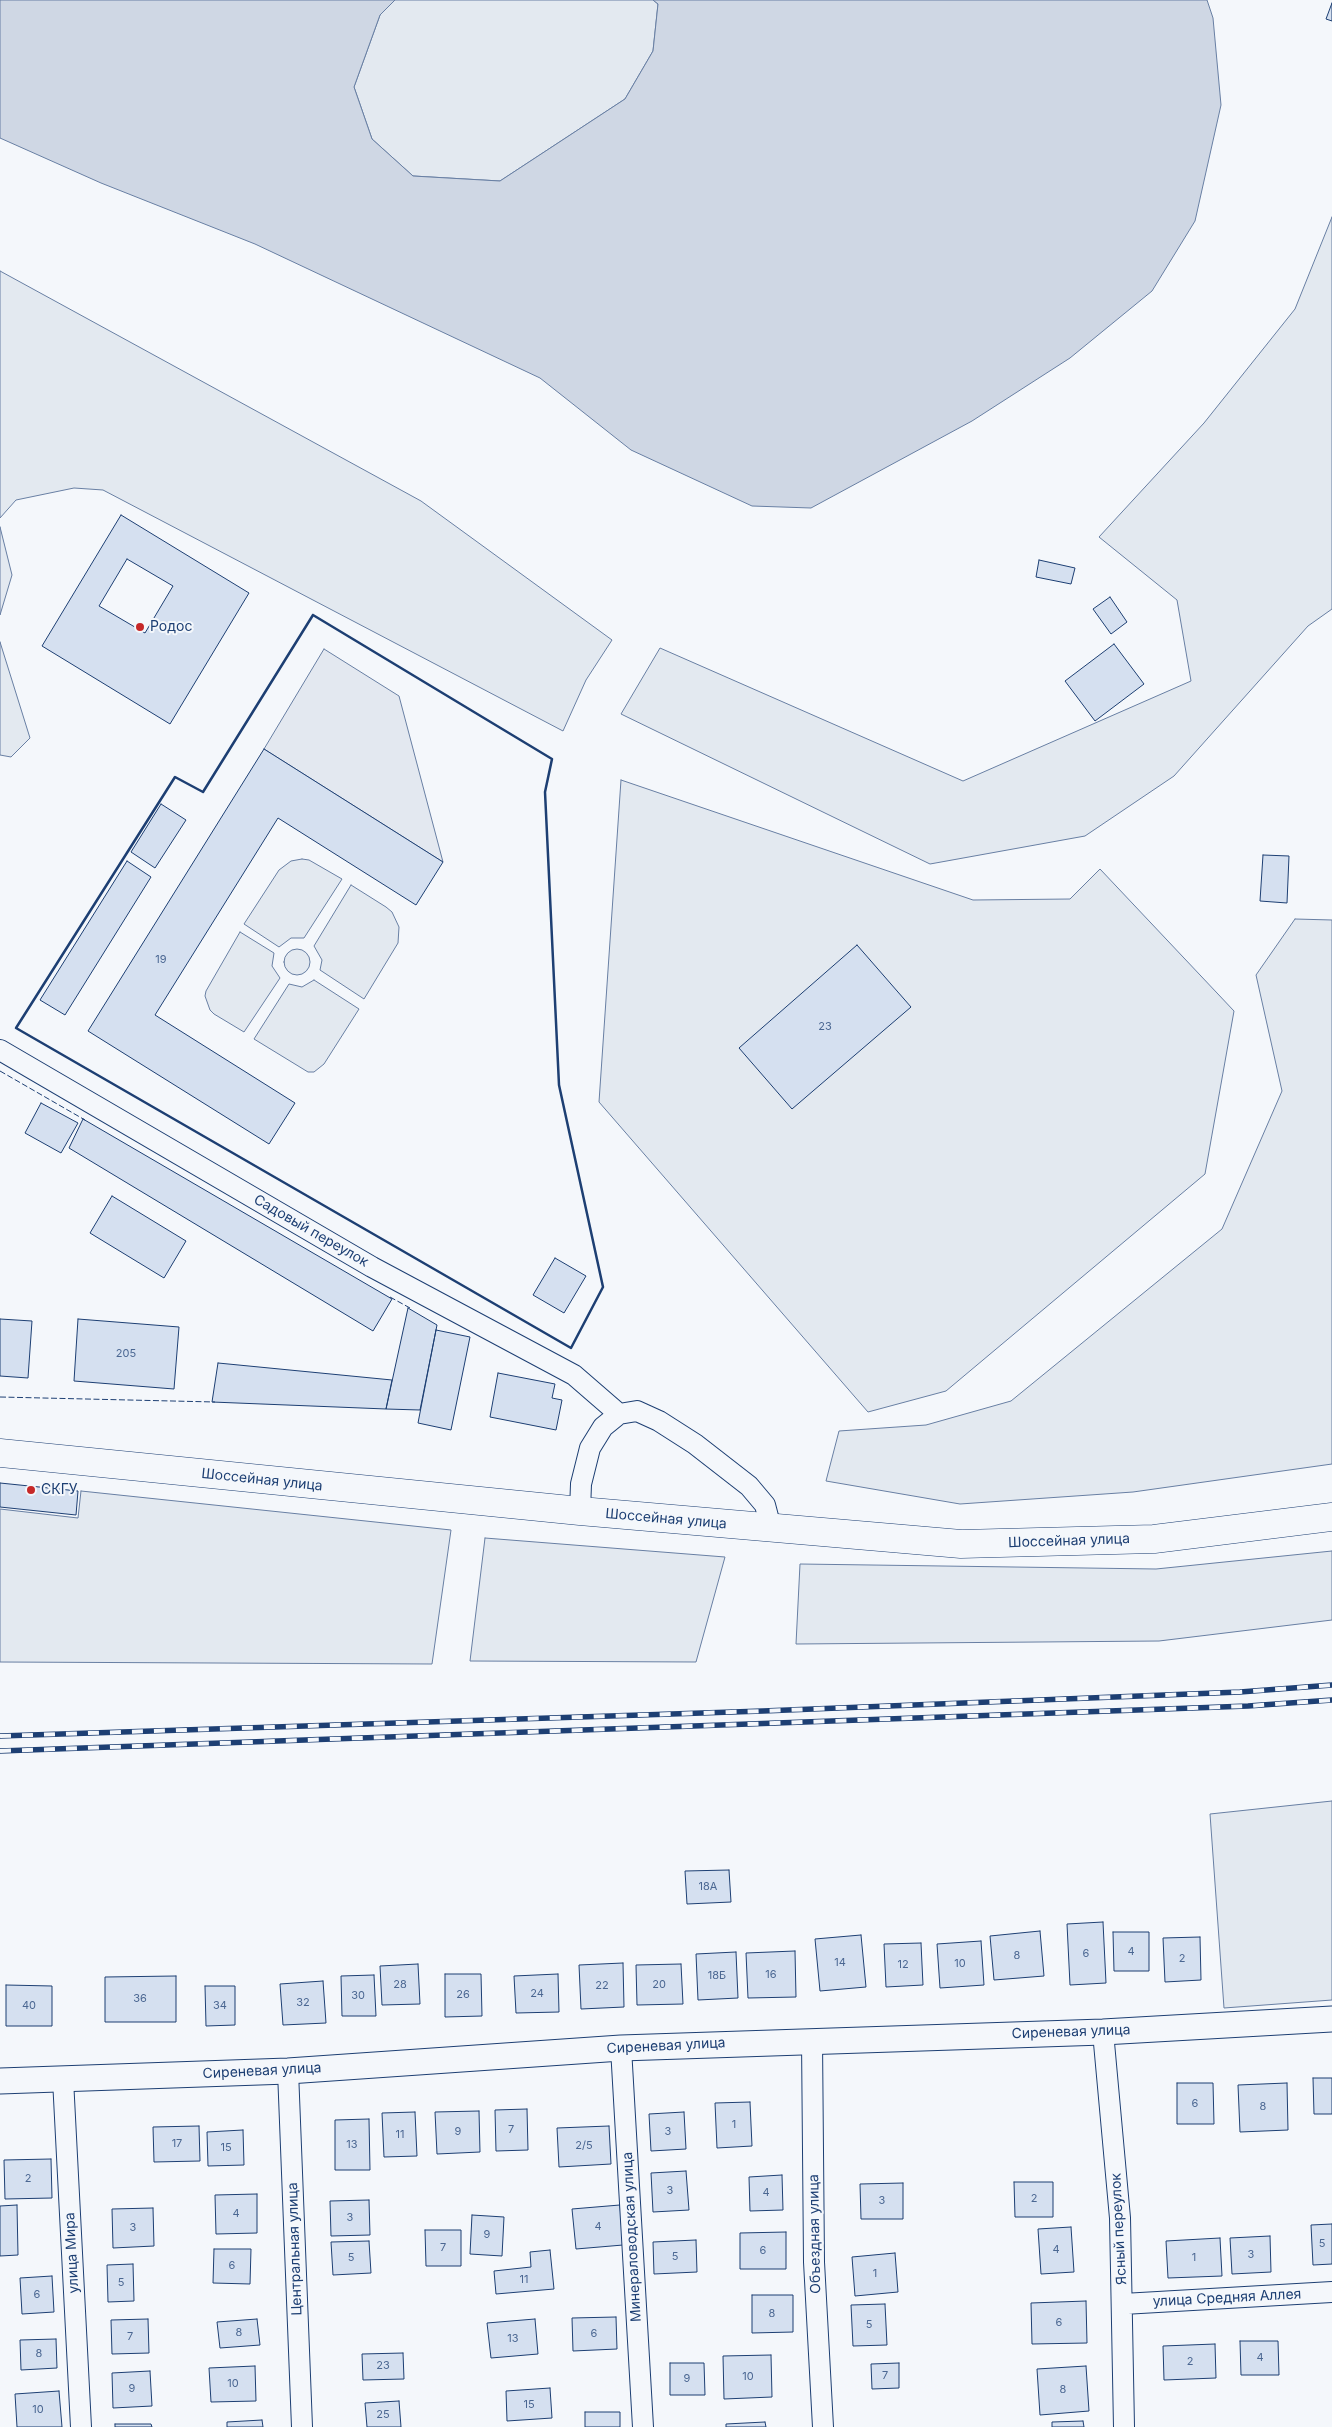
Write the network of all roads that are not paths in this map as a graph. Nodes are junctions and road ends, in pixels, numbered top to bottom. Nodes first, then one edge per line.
1 (0, 1050) edge
2 (619, 1414) junction
3 (0, 1453) edge
4 (580, 1511) junction
5 (1332, 1517) edge
6 (771, 1528) junction
7 (1332, 2019) edge
8 (1103, 2032) junction
9 (812, 2040) junction
10 (622, 2048) junction
11 (288, 2071) junction
12 (63, 2079) junction
13 (0, 2081) edge
14 (1332, 2292) edge
15 (1123, 2304) junction
16 (81, 2427) edge
17 (302, 2427) edge
18 (643, 2427) edge
19 (823, 2427) edge
20 (1124, 2427) edge

1 - 2 street, Садовый переулок
2 - 4 street
2 - 6 street
3 - 4 main road, Шоссейная улица
4 - 6 main road, Шоссейная улица
5 - 6 main road, Шоссейная улица
7 - 8 street, Сиреневая улица
8 - 9 street, Сиреневая улица
8 - 15 street, Ясный переулок
9 - 10 street, Сиреневая улица
9 - 19 street, Объездная улица
10 - 11 street, Сиреневая улица
10 - 18 street, Минераловодская улица
11 - 12 street, Сиреневая улица
11 - 17 street, Центральная улица
12 - 13 street, Сиреневая улица
12 - 16 street, улица Мира
14 - 15 street, улица Средняя Аллея
15 - 20 street, Ясный переулок

